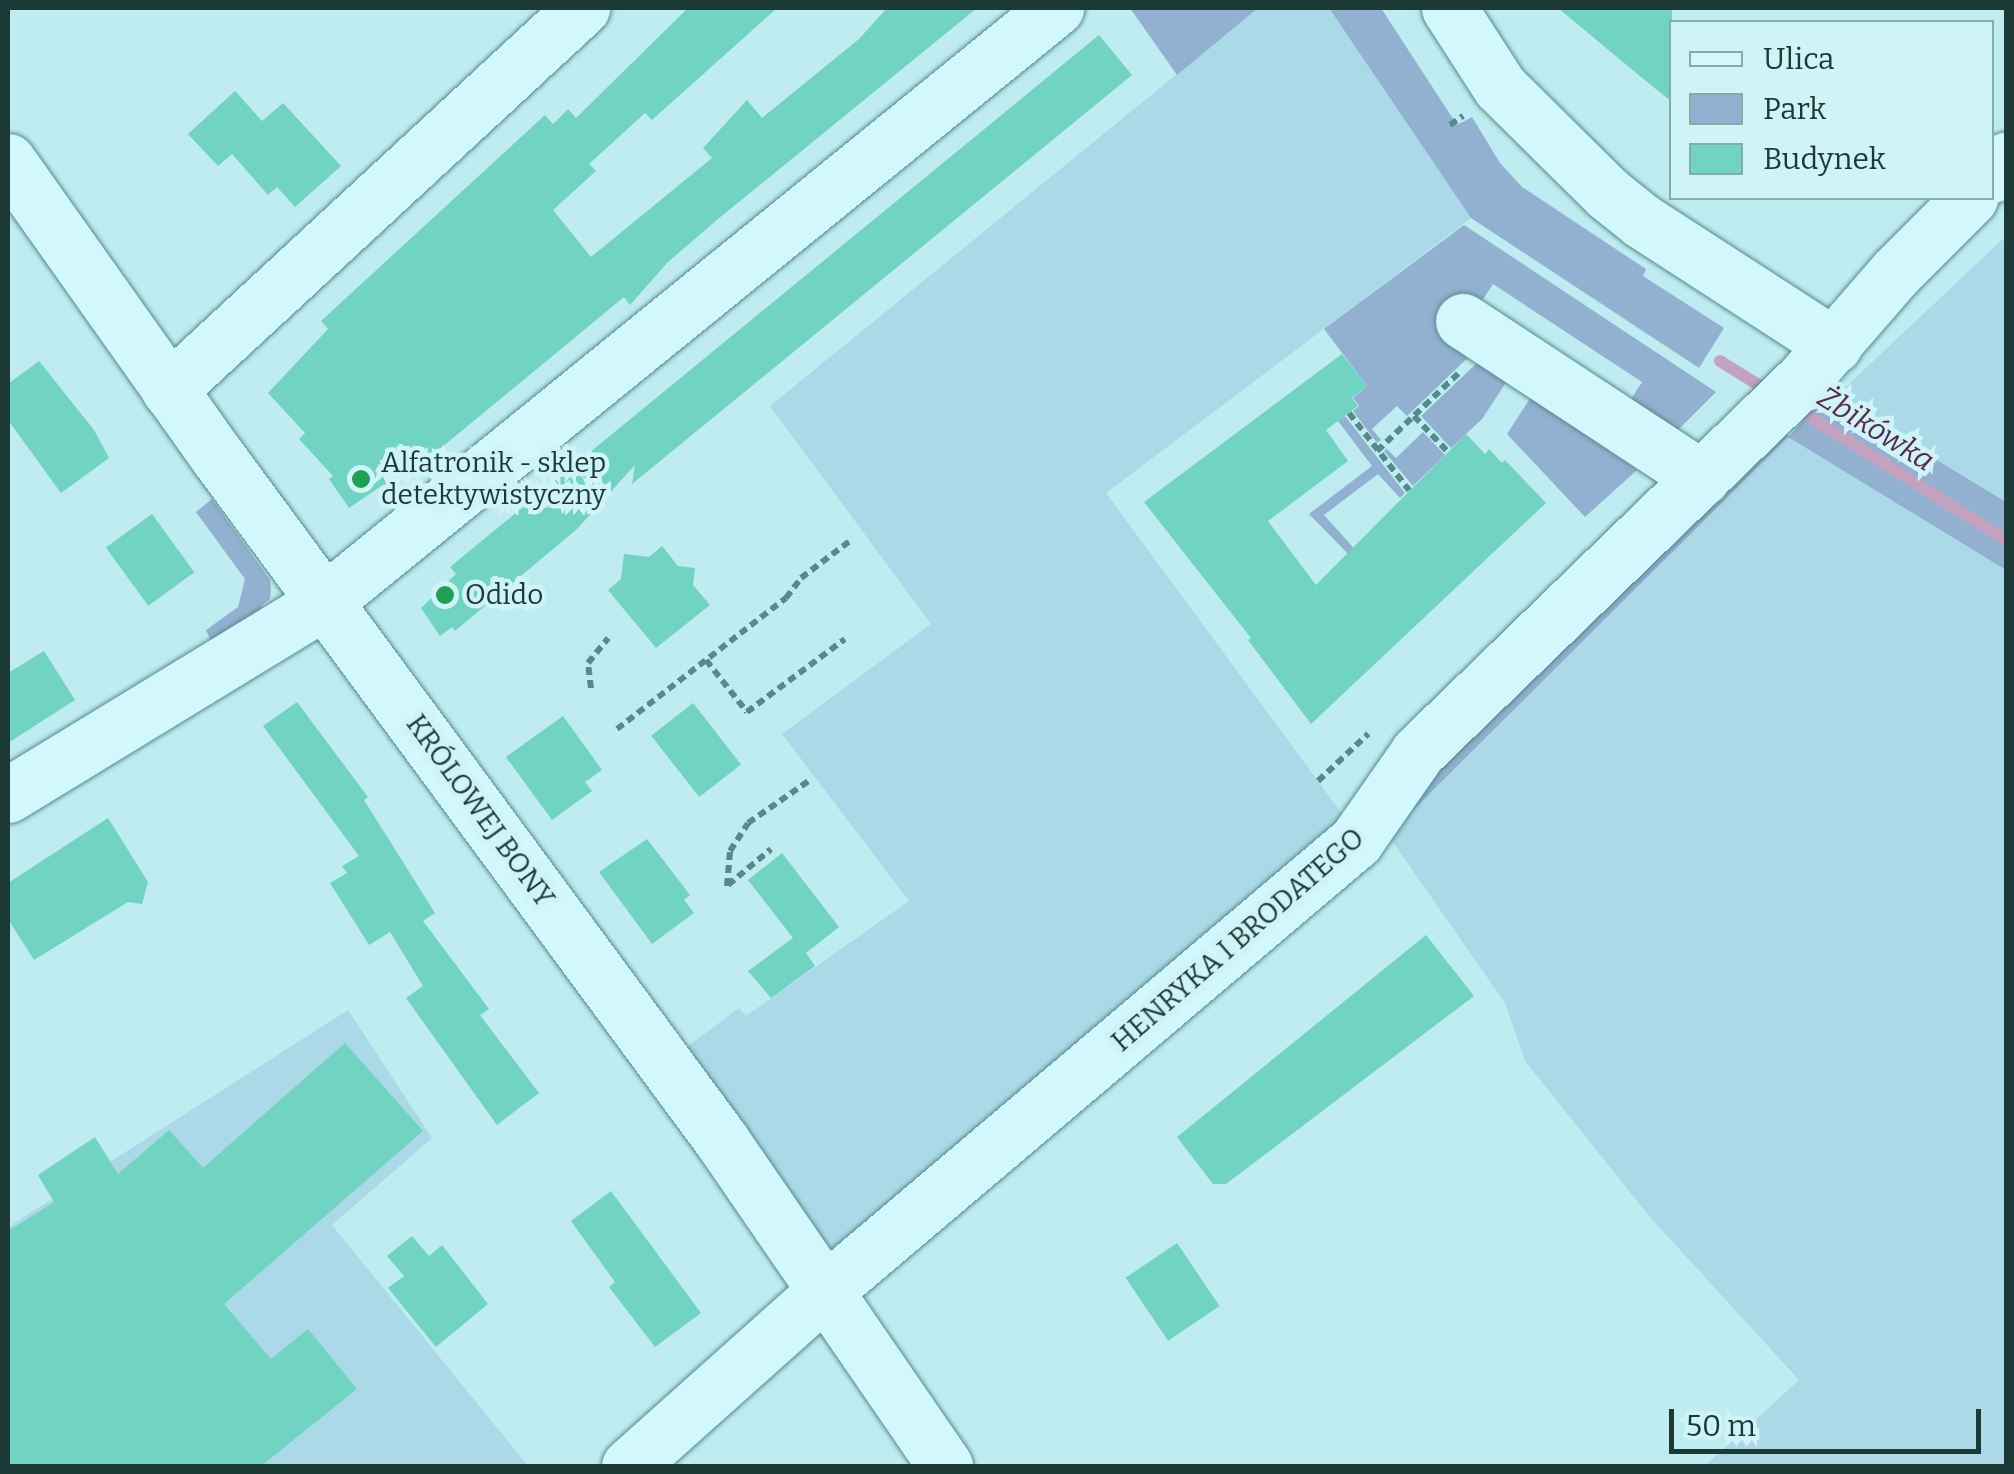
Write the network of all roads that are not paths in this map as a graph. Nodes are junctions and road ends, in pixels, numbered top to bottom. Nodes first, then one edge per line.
1 (582, 8) edge
2 (1056, 8) edge
3 (1450, 8) edge
4 (8, 161) edge
5 (1968, 200) edge
6 (1463, 321) dead end
7 (1819, 362) junction
8 (169, 390) junction
9 (1702, 478) junction
10 (324, 602) junction
11 (8, 795) edge
12 (825, 1291) junction
13 (629, 1466) edge
14 (945, 1466) edge

1 - 8 street
2 - 10 street
3 - 7 street
4 - 8 street, KRÓLOWEJ BONY
5 - 7 street, HENRYKA I BRODATEGO
6 - 9 street
7 - 9 street, HENRYKA I BRODATEGO
8 - 10 street, KRÓLOWEJ BONY
9 - 12 street, HENRYKA I BRODATEGO
10 - 11 street
10 - 12 street, KRÓLOWEJ BONY
12 - 13 street, HENRYKA I BRODATEGO
12 - 14 street, KRÓLOWEJ BONY

